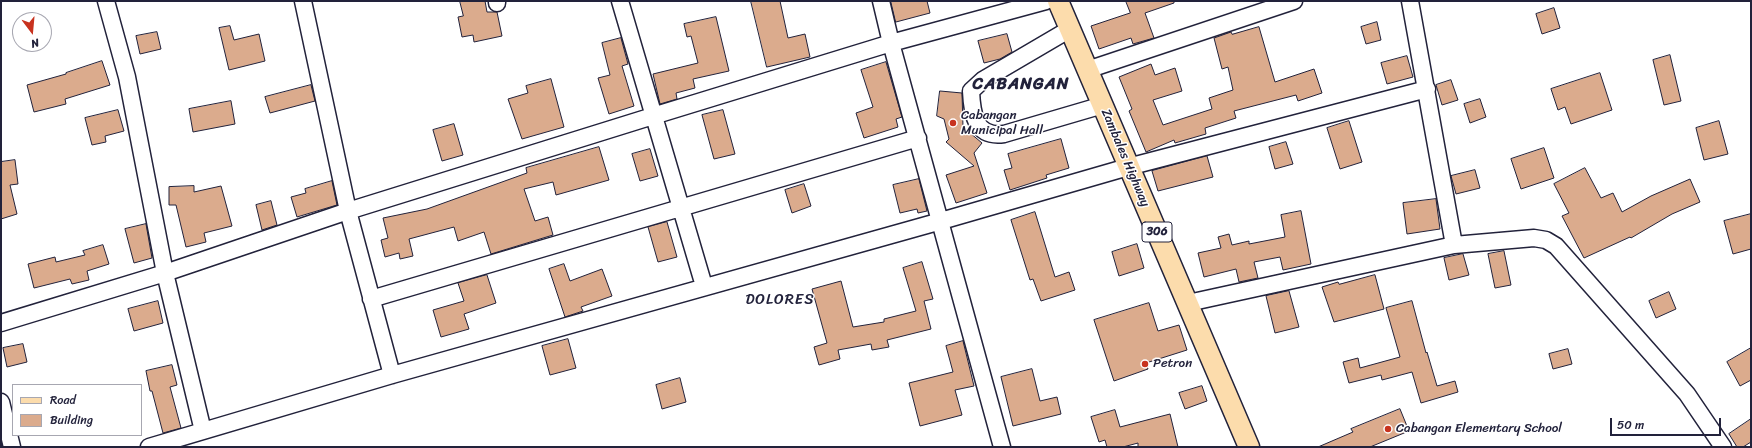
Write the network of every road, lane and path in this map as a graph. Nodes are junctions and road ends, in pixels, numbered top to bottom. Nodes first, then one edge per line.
1 (106, 1) edge
2 (303, 1) edge
3 (620, 1) edge
4 (881, 1) edge
5 (1046, 1) edge
6 (1058, 1) edge
7 (1294, 1) edge
8 (1410, 1) edge
9 (1070, 29) junction
10 (891, 43) junction
11 (1087, 70) junction
12 (1426, 89) junction
13 (1103, 105) junction
14 (653, 116) junction
15 (918, 138) junction
16 (1128, 167) junction
17 (680, 206) junction
18 (348, 211) junction
19 (941, 221) junction
20 (1454, 245) junction
21 (165, 272) junction
22 (704, 286) junction
23 (371, 299) junction
24 (1188, 303) junction
25 (1, 324) edge
26 (392, 375) junction
27 (1, 402) edge
28 (203, 431) junction
29 (12, 447) edge
30 (149, 447) edge
31 (1002, 447) edge
32 (1249, 447) edge
33 (1723, 447) edge

1 - 21 street
2 - 18 street
3 - 14 street
4 - 10 street
5 - 10 street
6 - 9 main road, Zambales Highway / 306
7 - 11 street
8 - 12 street
9 - 11 main road, Zambales Highway / 306
9 - 13 street
10 - 14 street
10 - 15 street
11 - 13 main road, Zambales Highway / 306
12 - 16 street
12 - 20 street
13 - 16 main road, Zambales Highway / 306
14 - 17 street
14 - 18 street
15 - 17 street
15 - 19 street
16 - 19 street
16 - 24 main road, Zambales Highway / 306
17 - 22 street
17 - 23 street
18 - 21 street
18 - 23 street
19 - 22 street
19 - 31 street
20 - 24 street
20 - 33 street
21 - 25 street
21 - 28 street
22 - 26 street
23 - 26 street
24 - 32 main road, Zambales Highway / 306
26 - 28 street
27 - 29 street
28 - 30 street

